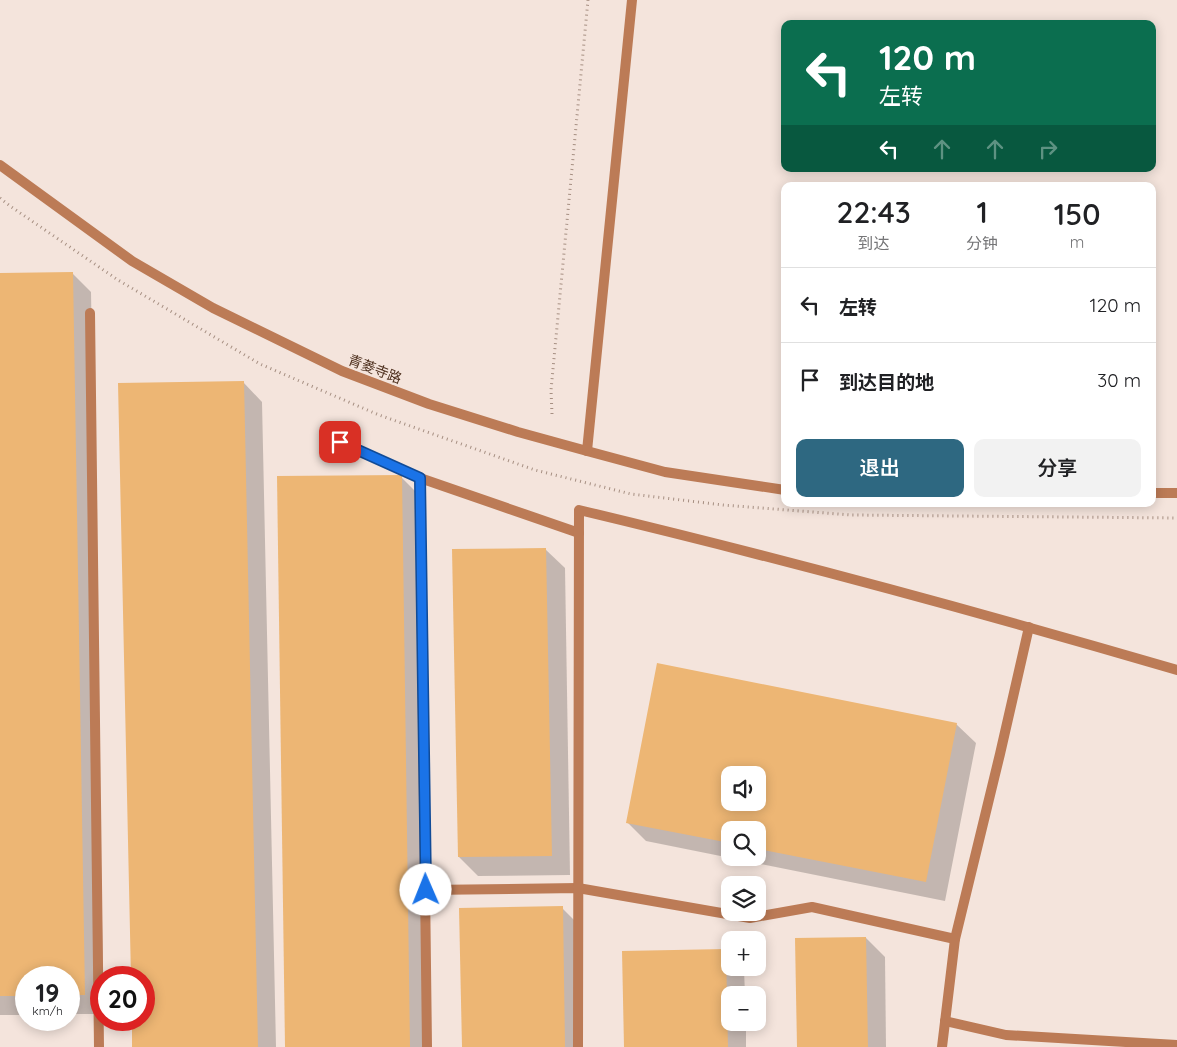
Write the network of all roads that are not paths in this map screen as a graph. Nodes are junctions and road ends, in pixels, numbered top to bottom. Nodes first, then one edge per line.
1 (632, 0) edge
2 (0, 164) edge
3 (90, 313) dead end
4 (340, 442) dead end
5 (587, 451) junction
6 (420, 478) junction
7 (781, 489) edge
8 (1156, 493) edge
9 (1177, 493) edge
10 (578, 533) junction
11 (1029, 627) junction
12 (1177, 670) edge
13 (578, 888) junction
14 (426, 890) junction
15 (955, 939) junction
16 (945, 1021) junction
17 (1177, 1045) edge
18 (99, 1047) edge
19 (427, 1047) edge
20 (578, 1047) edge
21 (942, 1047) edge

1 - 5 street
2 - 5 street, 青菱寺路
3 - 18 street
4 - 6 street
5 - 7 street, 青菱寺路
6 - 10 street
6 - 14 street
8 - 9 street
10 - 11 street
10 - 13 street
11 - 12 street
11 - 15 street
13 - 14 street
13 - 15 street
13 - 20 street
14 - 19 street
15 - 16 street
16 - 17 street
16 - 21 street

